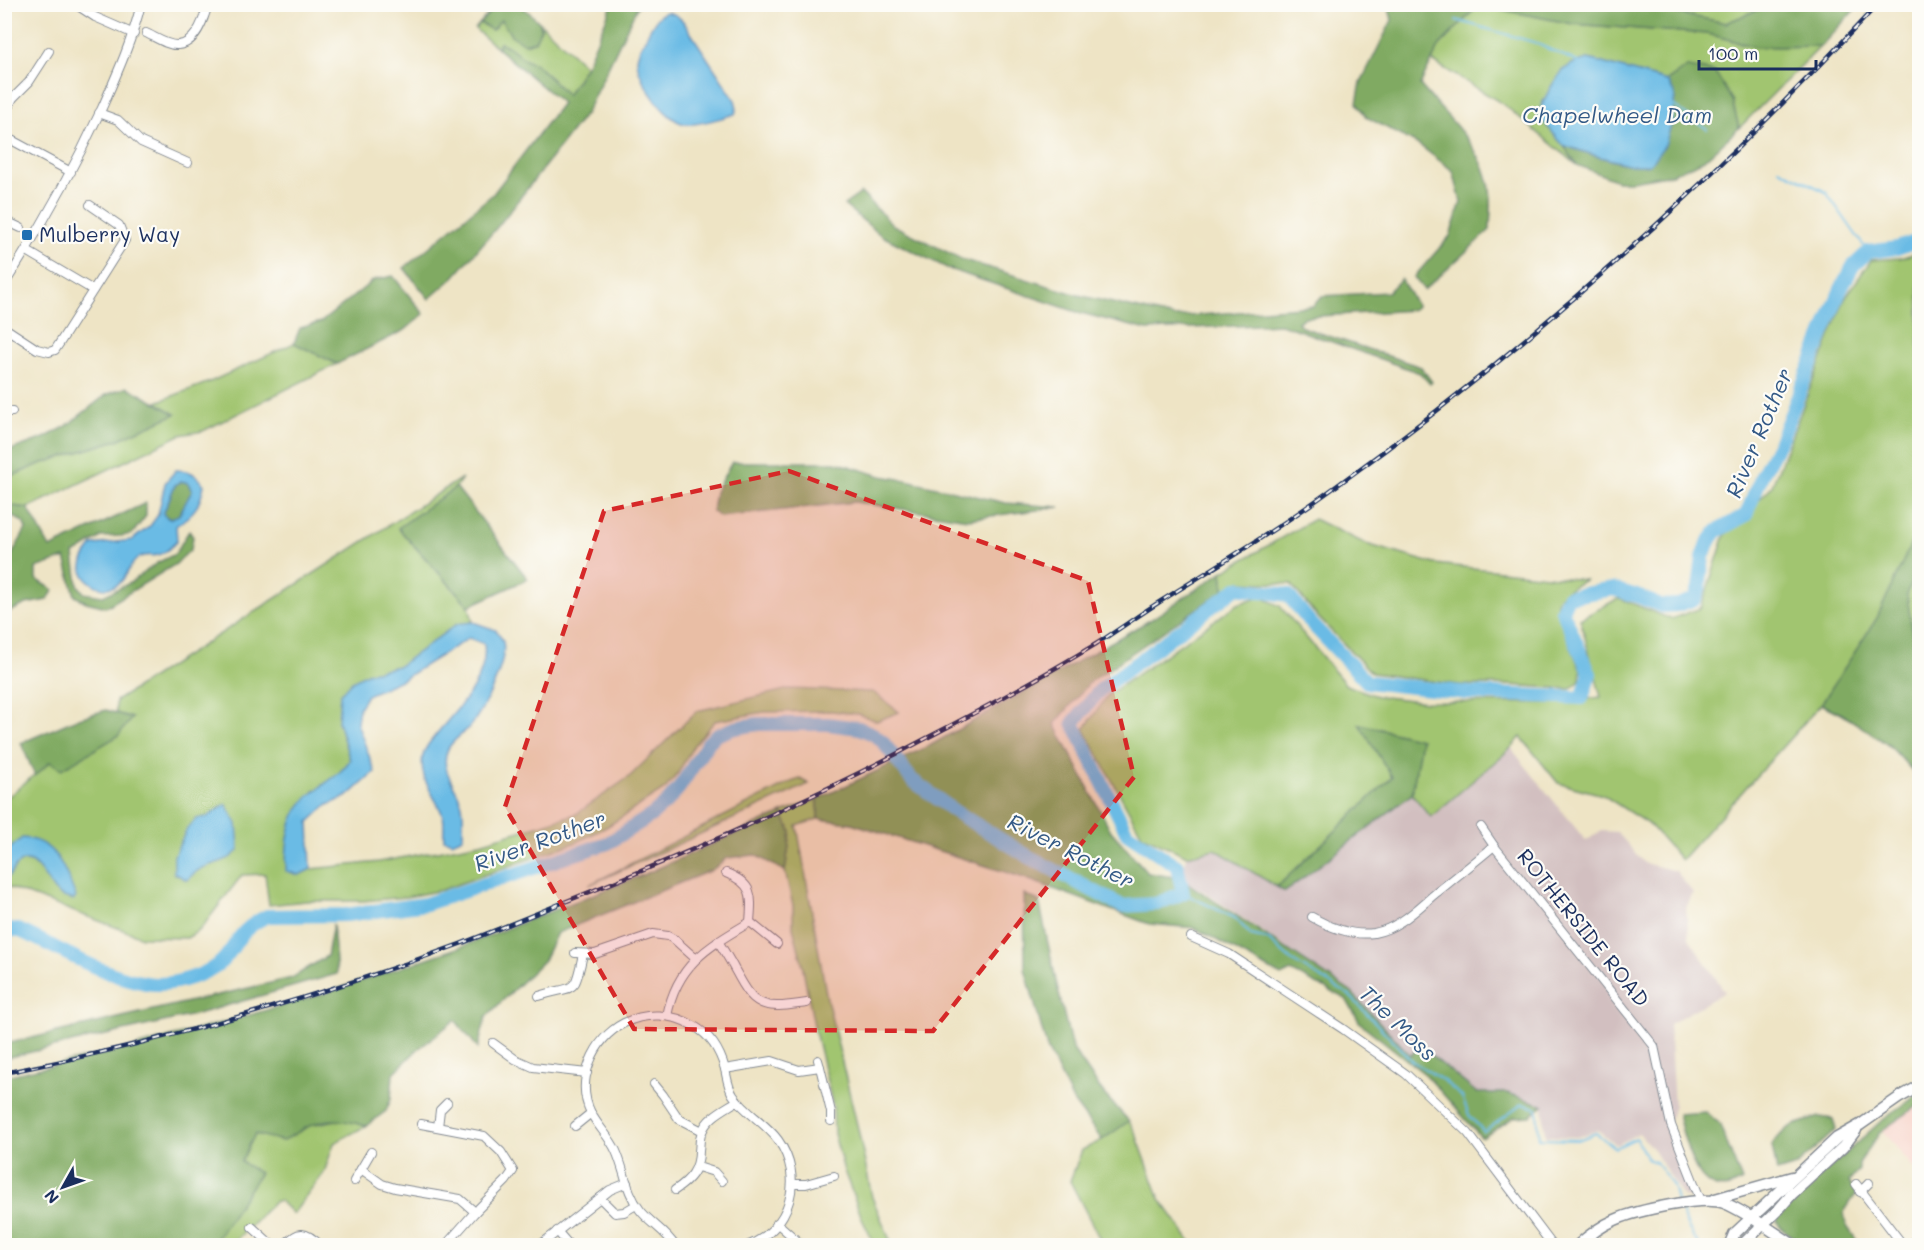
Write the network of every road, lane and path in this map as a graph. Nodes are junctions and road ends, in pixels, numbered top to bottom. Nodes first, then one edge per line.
1 (75, 4) edge
2 (141, 4) edge
3 (208, 4) edge
4 (147, 33) dead end
5 (134, 34) junction
6 (49, 51) dead end
7 (99, 113) junction
8 (4, 116) edge
9 (4, 136) edge
10 (188, 164) dead end
11 (72, 171) junction
12 (90, 205) dead end
13 (4, 220) edge
14 (21, 228) dead end
15 (27, 251) junction
16 (4, 285) edge
17 (93, 290) junction
18 (8, 330) dead end
19 (1481, 827) dead end
20 (1494, 846) junction
21 (726, 873) dead end
22 (1312, 917) dead end
23 (750, 922) junction
24 (1191, 937) dead end
25 (718, 941) junction
26 (777, 944) dead end
27 (696, 958) junction
28 (539, 996) dead end
29 (807, 1003) dead end
30 (667, 1016) junction
31 (493, 1043) dead end
32 (725, 1069) junction
33 (587, 1073) junction
34 (654, 1084) dead end
35 (1920, 1086) edge
36 (738, 1101) junction
37 (447, 1103) dead end
38 (591, 1113) junction
39 (831, 1121) dead end
40 (421, 1124) dead end
41 (1860, 1125) junction
42 (575, 1126) dead end
43 (438, 1127) junction
44 (702, 1131) junction
45 (371, 1152) dead end
46 (698, 1167) junction
47 (361, 1169) junction
48 (834, 1176) dead end
49 (1795, 1176) junction
50 (354, 1181) dead end
51 (722, 1181) dead end
52 (1869, 1183) dead end
53 (627, 1184) junction
54 (793, 1185) junction
55 (675, 1190) dead end
56 (1792, 1194) junction
57 (600, 1198) junction
58 (1705, 1201) junction
59 (636, 1204) junction
60 (475, 1212) junction
61 (1750, 1218) junction
62 (777, 1223) junction
63 (1762, 1226) junction
64 (252, 1227) dead end
65 (557, 1231) junction
66 (453, 1238) junction
67 (1920, 1241) edge
68 (273, 1245) edge
69 (284, 1245) edge
70 (321, 1245) edge
71 (445, 1245) edge
72 (460, 1245) edge
73 (539, 1245) edge
74 (570, 1245) edge
75 (675, 1245) edge
76 (747, 1245) edge
77 (803, 1245) edge
78 (1553, 1245) edge
79 (1578, 1245) edge
80 (1730, 1245) edge
81 (1738, 1245) edge
82 (1795, 1245) edge
83 (1903, 1245) edge

1 - 5 street
2 - 5 street
3 - 4 street
5 - 7 street
6 - 8 street
7 - 10 street
7 - 11 street
9 - 11 street
11 - 15 street
12 - 17 street
13 - 14 street
15 - 16 street
15 - 17 street
17 - 18 street
19 - 20 street
20 - 22 street, ROTHERSIDE ROAD
20 - 58 street, ROTHERSIDE ROAD
21 - 23 street
23 - 25 street
23 - 26 street
24 - 78 street
25 - 27 street
25 - 29 street
27 - 28 street
27 - 30 street
30 - 32 street
30 - 33 street
31 - 33 street
32 - 36 street
32 - 39 street
33 - 38 street
34 - 44 street
35 - 41 main road
36 - 44 street
36 - 54 street
37 - 43 street
38 - 42 street
38 - 53 street
40 - 43 street
41 - 49 main road
41 - 56 main road
43 - 60 street
44 - 46 street
45 - 47 street
46 - 51 street
46 - 55 street
47 - 50 street
47 - 60 street
48 - 54 street
49 - 58 main road
49 - 61 main road
52 - 83 street
53 - 57 street
53 - 59 street
54 - 62 street
56 - 61 main road
56 - 63 main road
57 - 59 street
57 - 65 street
58 - 61 main road
58 - 79 main road
59 - 75 street
60 - 66 street
61 - 63 main road
61 - 80 main road
62 - 76 street
62 - 77 street
63 - 80 main road
63 - 81 main road
63 - 82 main road
64 - 68 street
65 - 73 street
65 - 74 street
66 - 71 street
66 - 72 street
67 - 83 street
69 - 70 street

